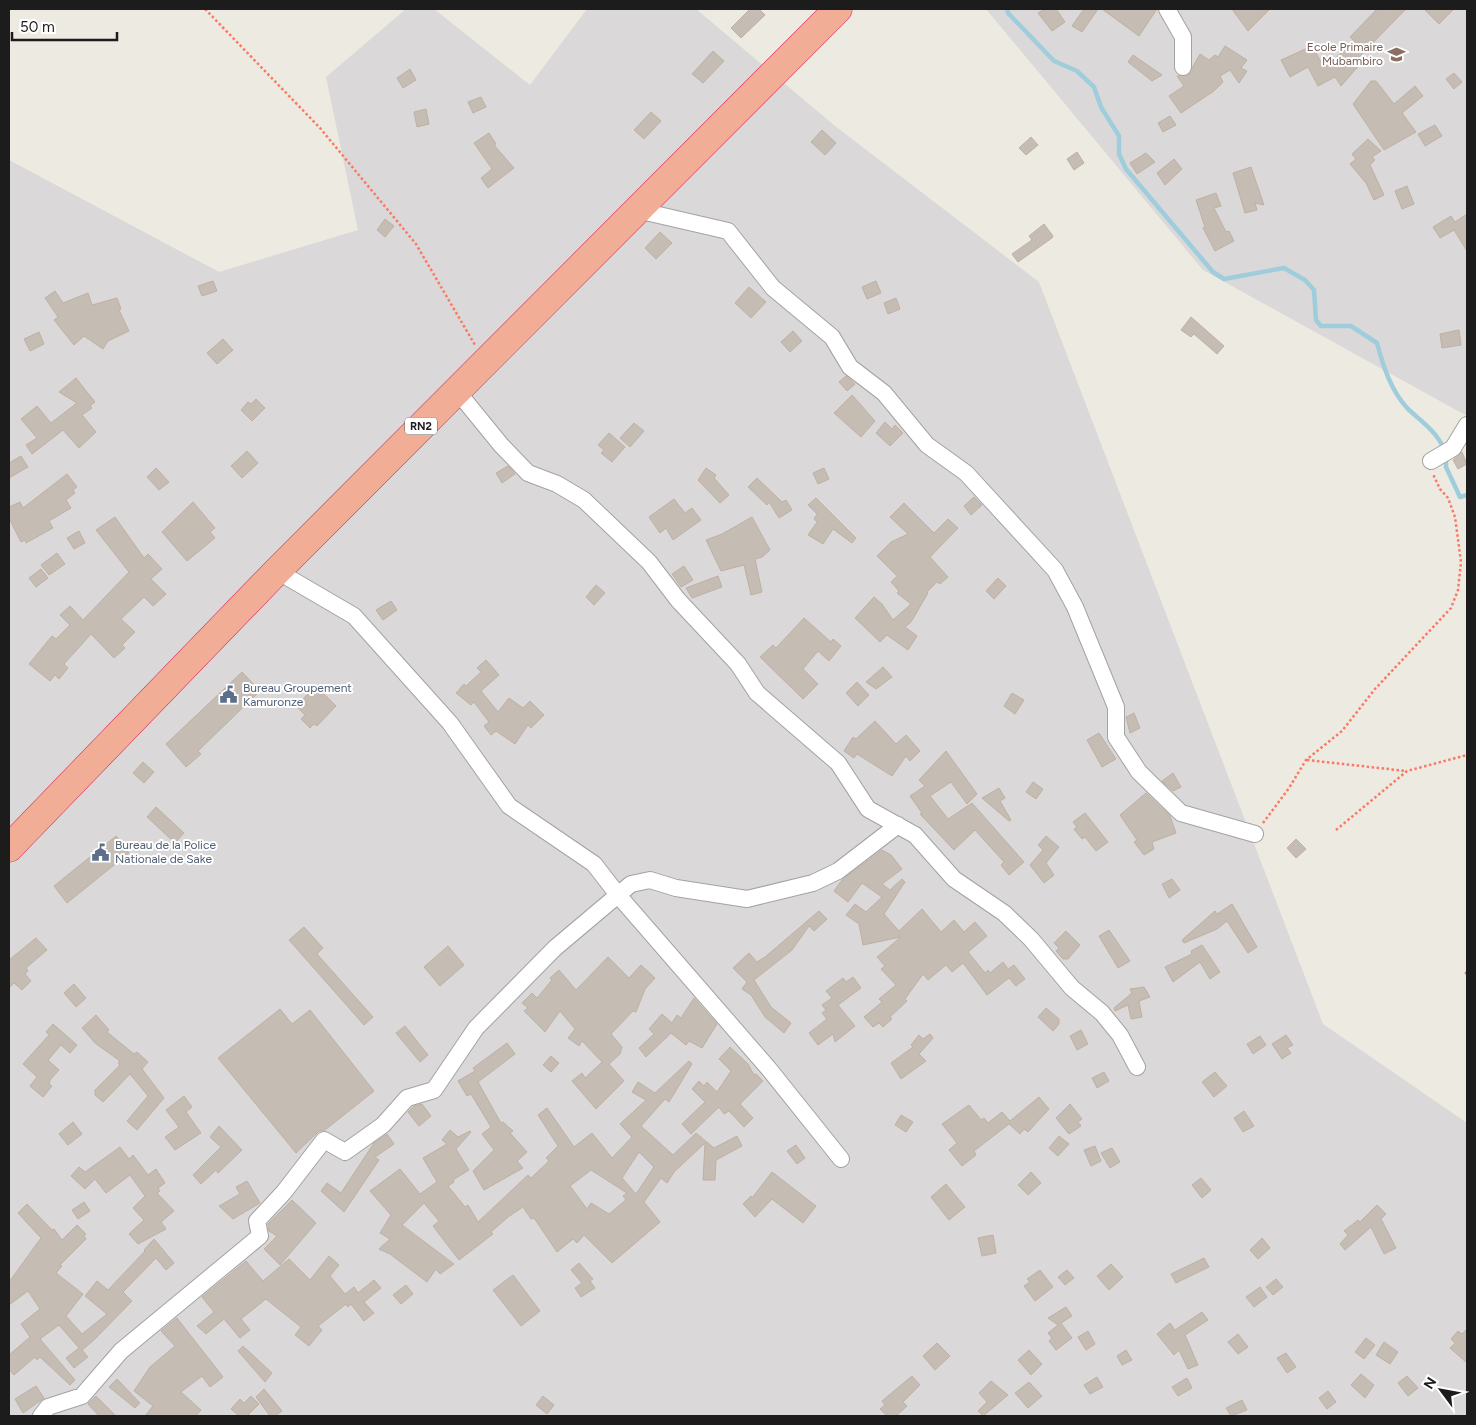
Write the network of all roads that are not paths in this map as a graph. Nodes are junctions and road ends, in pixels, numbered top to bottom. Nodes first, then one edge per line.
1 (838, 9) edge
2 (1167, 9) edge
3 (1183, 67) dead end
4 (637, 210) junction
5 (456, 391) junction
6 (1467, 425) edge
7 (1431, 461) road end
8 (277, 571) junction
9 (898, 825) junction
10 (1255, 834) road end
11 (9, 848) edge
12 (618, 895) junction
13 (1137, 1067) dead end
14 (841, 1160) dead end
15 (41, 1416) edge

1 - 4 highway, RN2
2 - 3 street
4 - 5 highway, RN2
4 - 10 street
5 - 8 highway, RN2
5 - 9 street
6 - 7 street
8 - 11 highway, RN2
8 - 12 street
9 - 12 street
9 - 13 street
12 - 14 street
12 - 15 street

